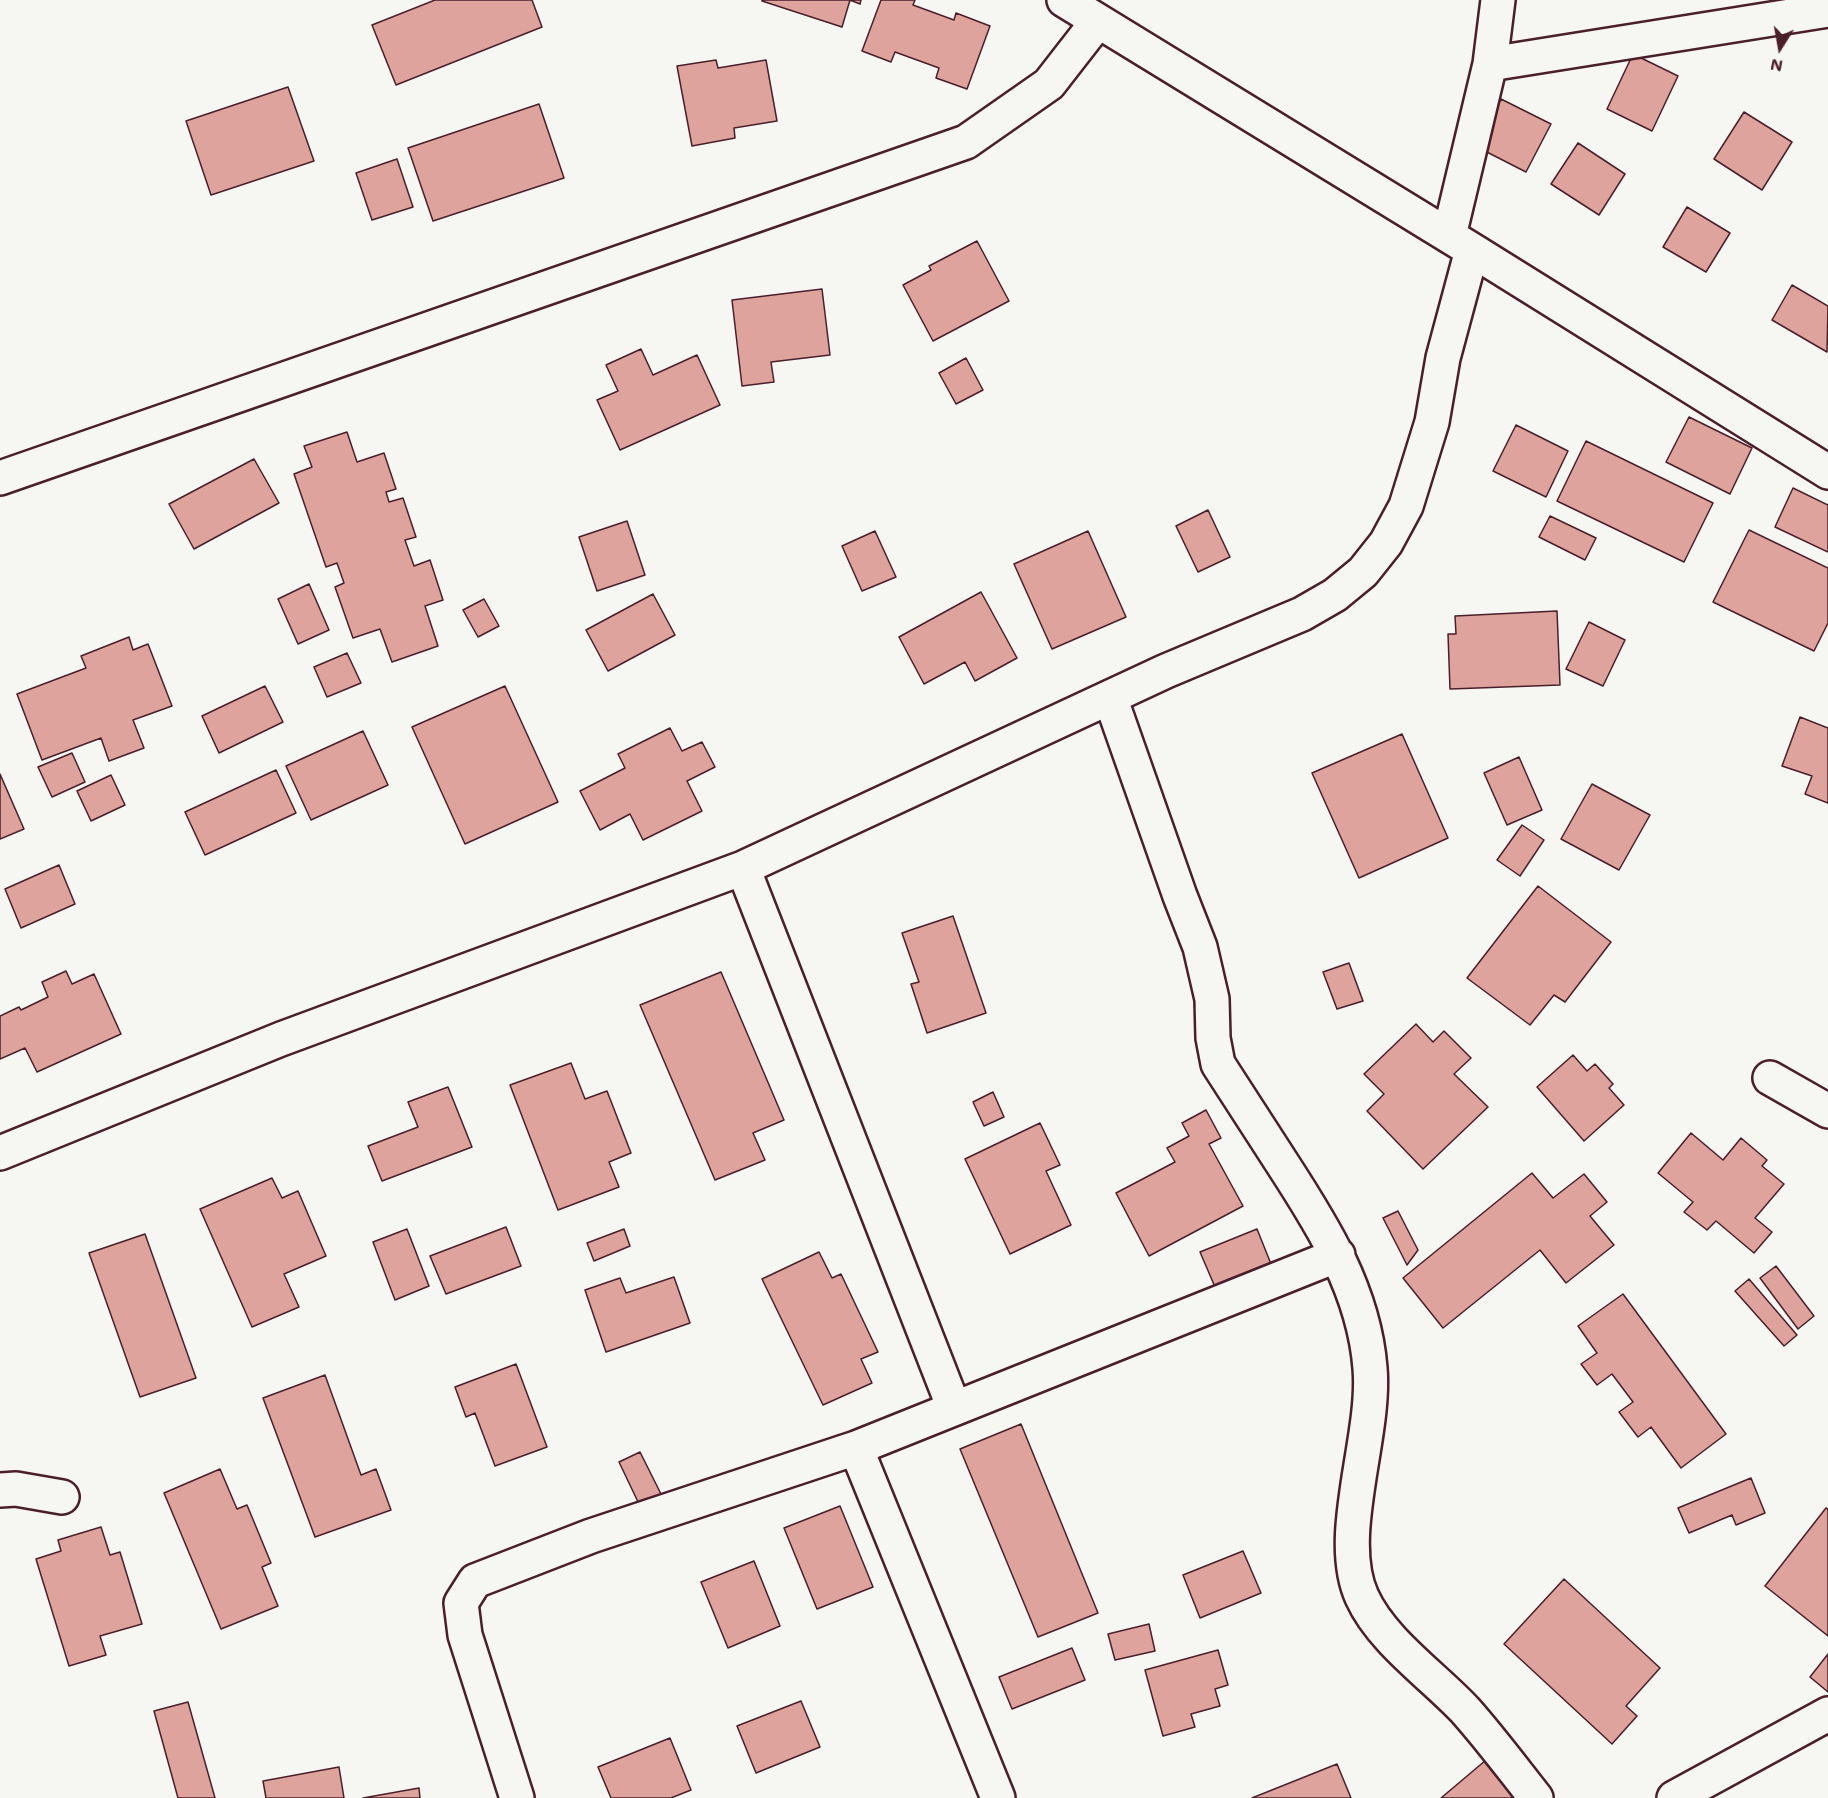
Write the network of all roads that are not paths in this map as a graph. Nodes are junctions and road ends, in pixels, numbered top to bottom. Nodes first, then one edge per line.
1 (1064, 0) edge
2 (1498, 0) edge
3 (1828, 10) edge
4 (1098, 21) junction
5 (1490, 64) junction
6 (1460, 243) junction
7 (1828, 472) edge
8 (0, 477) edge
9 (1110, 697) junction
10 (742, 868) junction
11 (1770, 1078) dead end
12 (1828, 1111) edge
13 (0, 1154) edge
14 (1338, 1255) junction
15 (954, 1408) junction
16 (856, 1448) junction
17 (0, 1490) edge
18 (62, 1497) dead end
19 (1828, 1714) edge
20 (518, 1798) edge
21 (998, 1798) edge
22 (1536, 1798) edge
23 (1674, 1798) edge

1 - 4 street
2 - 5 street
3 - 5 street
4 - 6 street
4 - 8 street
5 - 6 street
6 - 7 street
6 - 9 street
9 - 10 street
9 - 14 street
10 - 13 street
10 - 15 street
11 - 12 street
14 - 15 street
14 - 22 street
15 - 16 street
16 - 20 street
16 - 21 street
17 - 18 street
19 - 23 street

